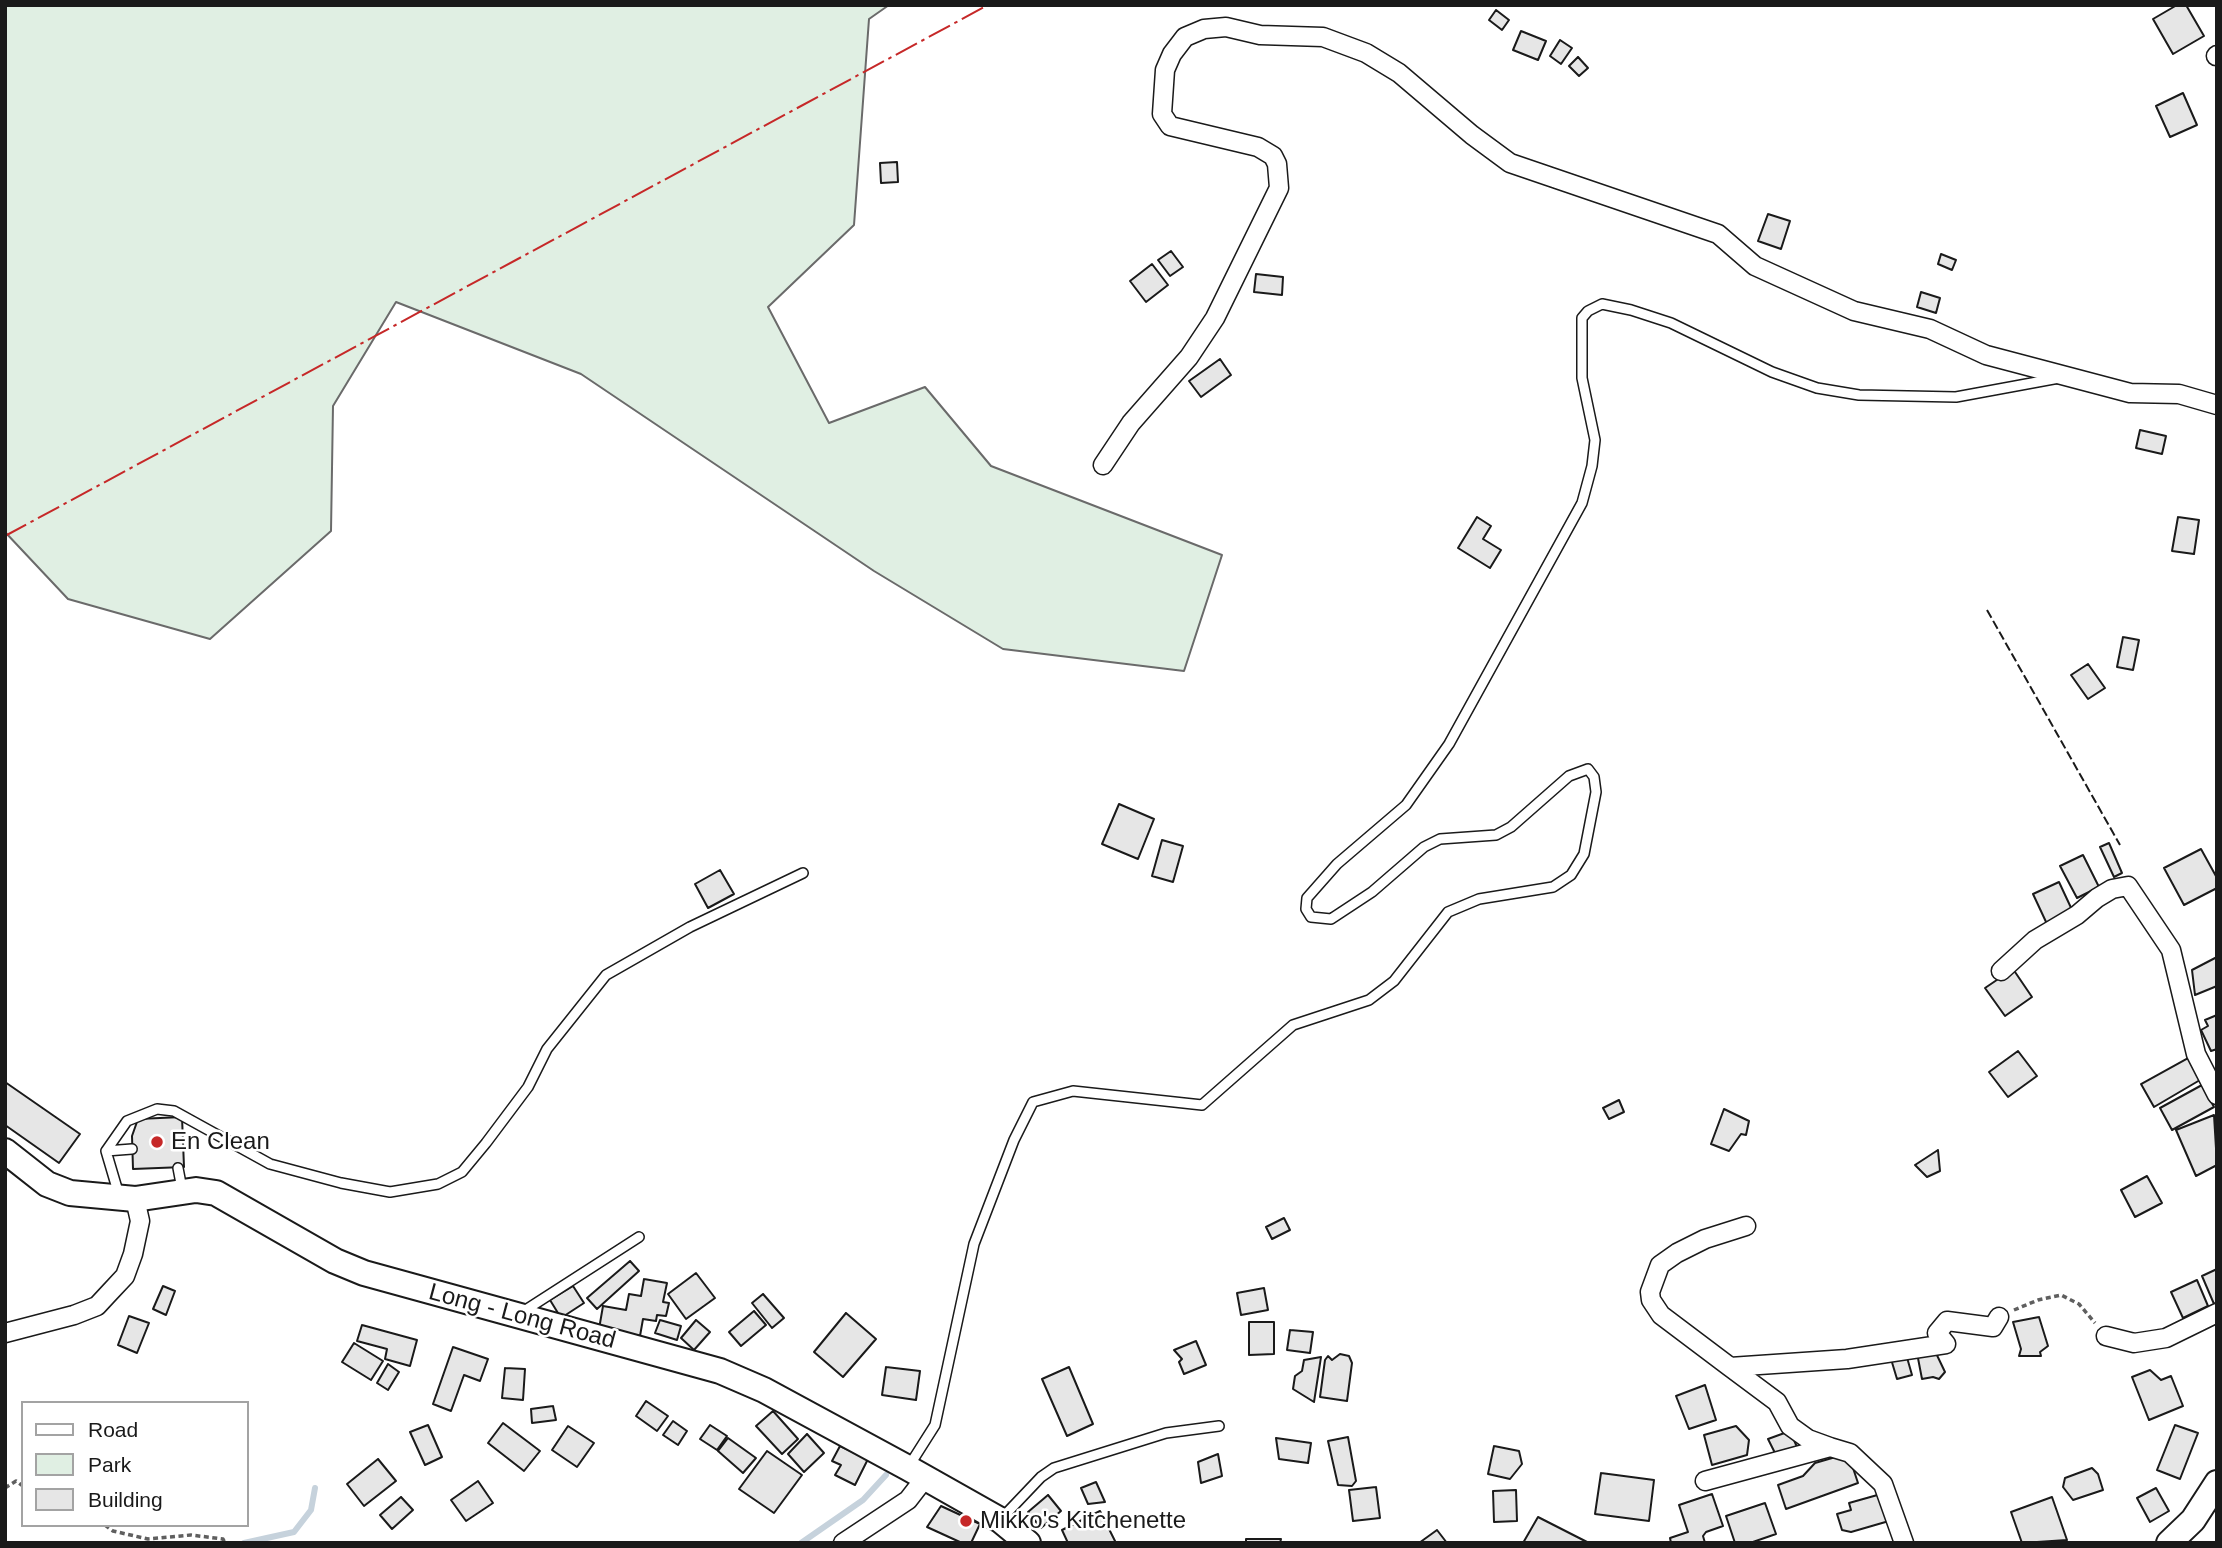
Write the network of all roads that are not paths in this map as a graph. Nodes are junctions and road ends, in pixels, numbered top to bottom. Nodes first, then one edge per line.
1 (2071, 376) junction
2 (2217, 405) edge
3 (1104, 465) dead end
4 (803, 873) dead end
5 (2001, 971) dead end
6 (2217, 1095) edge
7 (132, 1149) dead end
8 (106, 1150) junction
9 (5, 1151) edge
10 (127, 1198) junction
11 (1746, 1226) dead end
12 (639, 1237) dead end
13 (2217, 1312) edge
14 (516, 1316) junction
15 (1999, 1317) road end
16 (5, 1333) edge
17 (2106, 1336) road end
18 (1730, 1367) junction
19 (1219, 1426) dead end
20 (1830, 1447) junction
21 (916, 1473) junction
22 (1705, 1481) dead end
23 (2217, 1483) edge
24 (1000, 1520) junction
25 (843, 1543) edge
26 (1028, 1543) edge
27 (1904, 1543) edge
28 (2169, 1543) edge

1 - 2 street
1 - 3 street
1 - 21 lane
4 - 8 lane
5 - 6 street
7 - 8 lane
8 - 10 lane
9 - 10 main road, Long - Long Road
10 - 14 main road, Long - Long Road
10 - 16 street
11 - 18 street
12 - 14 lane
13 - 17 street
14 - 21 main road, Long - Long Road
15 - 18 street
18 - 20 street
19 - 24 lane
20 - 22 street
20 - 27 street
21 - 24 main road, Long - Long Road
21 - 25 street
23 - 28 main road
24 - 26 main road, Long - Long Road

